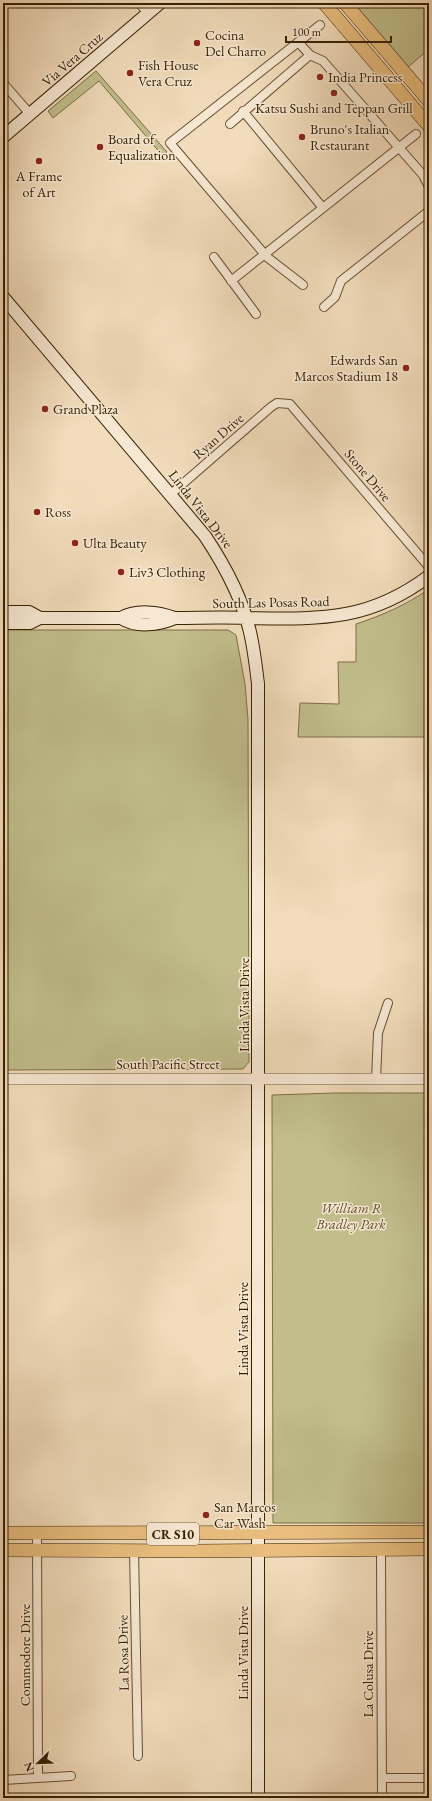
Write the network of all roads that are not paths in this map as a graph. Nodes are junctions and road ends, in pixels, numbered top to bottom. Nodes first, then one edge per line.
1 (139, 3) edge
2 (160, 3) edge
3 (324, 3) edge
4 (345, 3) edge
5 (148, 13) junction
6 (320, 24) dead end
7 (298, 42) junction
8 (310, 55) junction
9 (3, 82) edge
10 (429, 101) edge
11 (243, 111) junction
12 (30, 114) junction
13 (230, 124) dead end
14 (429, 125) edge
15 (416, 134) dead end
16 (3, 137) edge
17 (399, 148) junction
18 (429, 187) edge
19 (323, 208) junction
20 (429, 211) edge
21 (265, 254) junction
22 (214, 257) dead end
23 (231, 281) junction
24 (303, 285) dead end
25 (3, 297) edge
26 (324, 307) dead end
27 (256, 314) dead end
28 (284, 403) joint
29 (171, 494) junction
30 (429, 567) edge
31 (429, 576) edge
32 (3, 612) edge
33 (40, 618) junction
34 (246, 618) junction
35 (3, 623) edge
36 (388, 1003) dead end
37 (3, 1079) edge
38 (259, 1079) junction
39 (376, 1079) junction
40 (429, 1079) edge
41 (258, 1532) junction
42 (429, 1532) edge
43 (3, 1533) edge
44 (37, 1533) junction
45 (258, 1549) junction
46 (381, 1549) junction
47 (429, 1549) edge
48 (3, 1550) edge
49 (37, 1550) junction
50 (134, 1550) junction
51 (138, 1756) dead end
52 (38, 1776) junction
53 (71, 1776) dead end
54 (382, 1778) junction
55 (429, 1778) edge
56 (3, 1780) edge
57 (258, 1798) edge
58 (382, 1798) edge

1 - 5 street
2 - 5 main road, Via Vera Cruz
3 - 14 main road
4 - 10 main road
5 - 12 main road, Via Vera Cruz
6 - 7 street
7 - 8 street
7 - 21 street
8 - 11 street
8 - 17 street
9 - 12 street
11 - 13 street
11 - 19 street
12 - 16 main road, Via Vera Cruz
15 - 17 street
17 - 18 street
17 - 19 street
19 - 21 street
20 - 26 street
21 - 23 street
21 - 24 street
22 - 23 street
23 - 27 street
25 - 29 main road, Linda Vista Drive
28 - 29 street, Ryan Drive
28 - 30 street, Stone Drive
29 - 34 main road, Linda Vista Drive
31 - 34 main road, South Las Posas Road
32 - 33 main road, South Las Posas Road
33 - 34 main road, South Las Posas Road
33 - 35 main road, South Las Posas Road
34 - 38 main road, Linda Vista Drive
36 - 39 street
37 - 38 street, South Pacific Street
38 - 39 street, South Pacific Street
38 - 41 main road, Linda Vista Drive
39 - 40 street, South Pacific Street
41 - 42 main road, CR S10
41 - 44 main road, CR S10
41 - 45 main road, Linda Vista Drive
43 - 44 main road, CR S10
44 - 49 street, Commodore Drive
45 - 46 main road, CR S10
45 - 50 main road, CR S10
45 - 57 main road, Linda Vista Drive
46 - 47 main road, CR S10
46 - 54 street, La Colusa Drive
48 - 49 main road, CR S10
49 - 50 main road, CR S10
49 - 52 street, Commodore Drive
50 - 51 street, La Rosa Drive
52 - 53 street
52 - 56 street
54 - 55 street
54 - 58 street, La Colusa Drive

